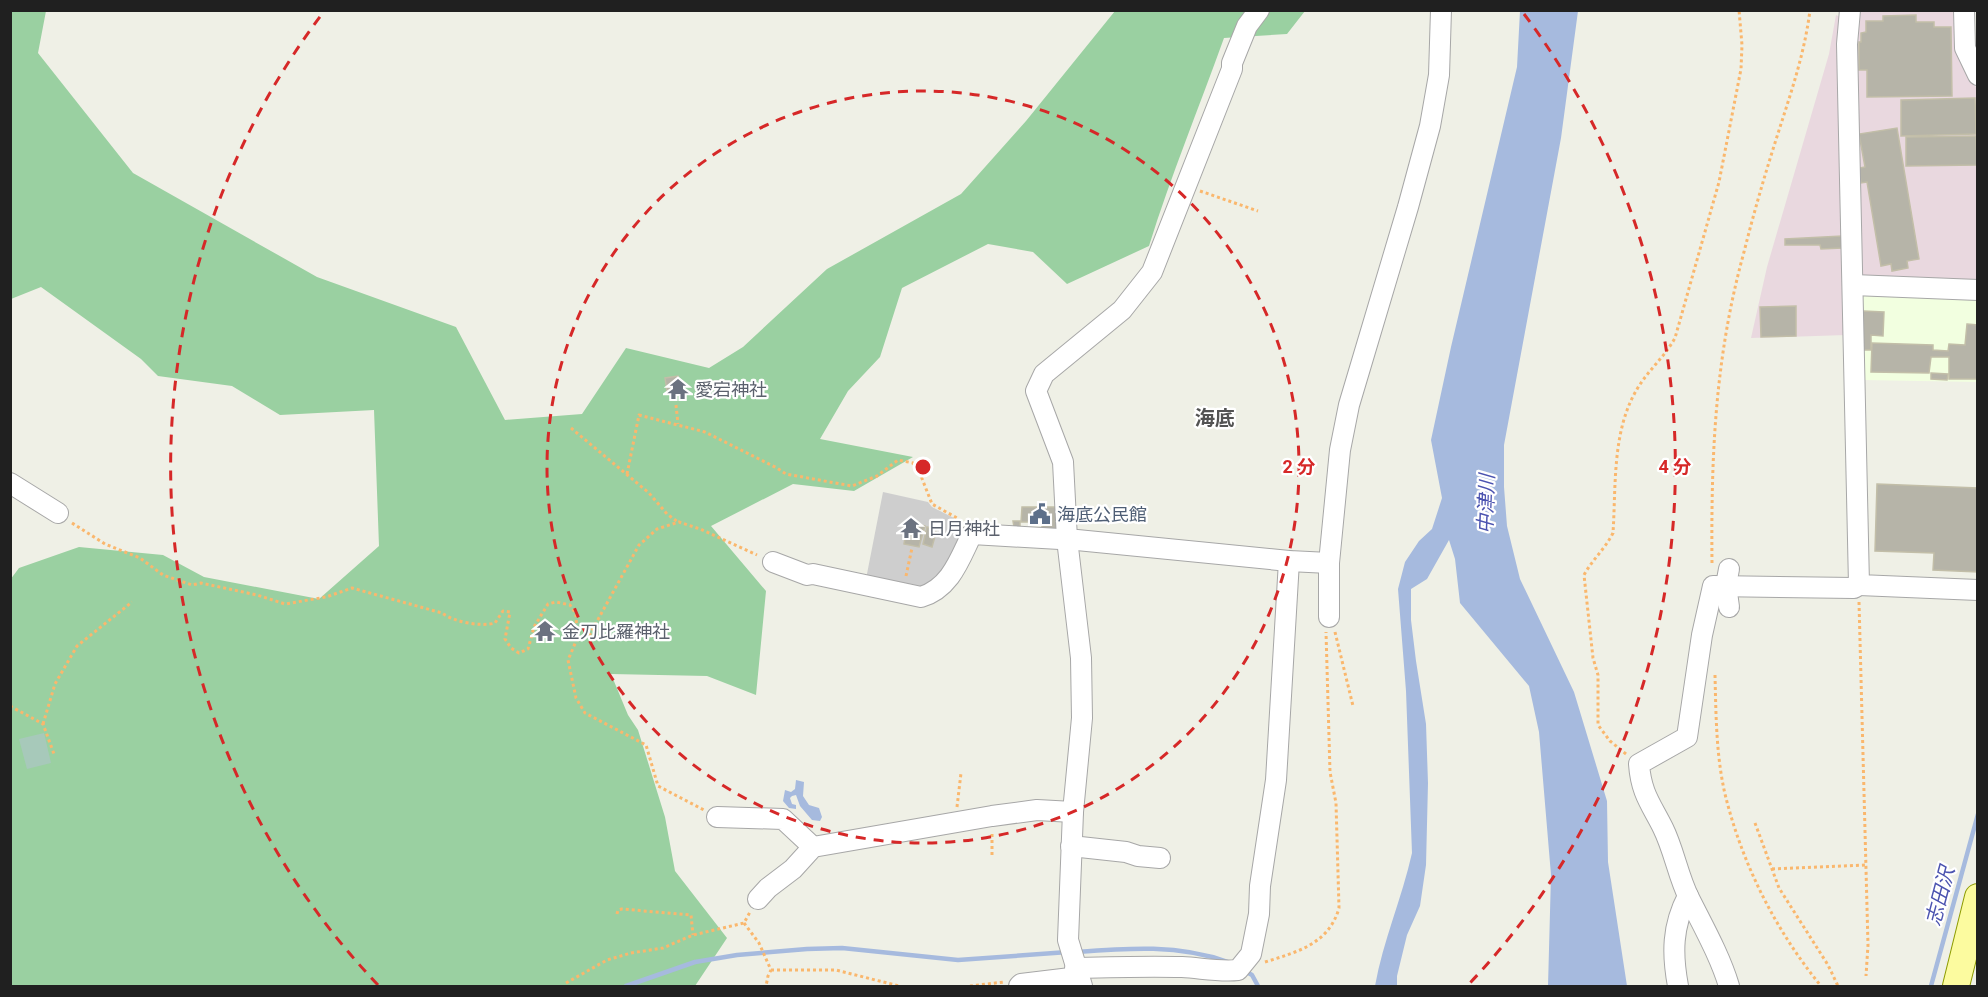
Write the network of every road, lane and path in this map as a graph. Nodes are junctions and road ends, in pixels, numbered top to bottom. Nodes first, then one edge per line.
1 (1259, 10) edge
2 (1441, 10) edge
3 (1739, 10) edge
4 (1810, 10) edge
5 (1964, 10) edge
6 (1853, 12) edge
7 (1977, 75) edge
8 (1186, 186) junction
9 (1258, 211) dead end
10 (1853, 285) junction
11 (1977, 290) edge
12 (676, 405) dead end
13 (679, 425) junction
14 (572, 428) dead end
15 (627, 474) junction
16 (10, 483) edge
17 (58, 513) joint
18 (679, 522) junction
19 (970, 537) junction
20 (1067, 539) junction
21 (912, 548) dead end
22 (1289, 561) junction
23 (773, 562) joint
24 (1329, 564) junction
25 (1722, 580) junction
26 (1859, 585) junction
27 (1977, 590) edge
28 (903, 593) junction
29 (132, 602) dead end
30 (1729, 607) dead end
31 (1329, 616) junction
32 (577, 639) junction
33 (1715, 675) dead end
34 (10, 706) edge
35 (1353, 706) dead end
36 (43, 724) junction
37 (54, 754) dead end
38 (1639, 764) junction
39 (961, 773) dead end
40 (1073, 812) junction
41 (717, 817) joint
42 (955, 822) junction
43 (1755, 823) dead end
44 (1071, 846) junction
45 (813, 847) junction
46 (1153, 853) dead end
47 (1865, 866) junction
48 (1772, 869) junction
49 (1688, 896) junction
50 (1977, 897) edge
51 (758, 899) joint
52 (617, 914) dead end
53 (744, 923) junction
54 (693, 935) junction
55 (1247, 960) junction
56 (771, 970) junction
57 (1866, 976) dead end
58 (1079, 977) edge
59 (566, 982) dead end
60 (1020, 985) edge
61 (766, 987) edge
62 (899, 987) edge
63 (970, 987) edge
64 (1678, 987) edge
65 (1729, 987) edge
66 (1821, 987) edge
67 (1838, 987) edge
68 (1956, 987) edge

1 - 8 street
2 - 24 street
3 - 38 path
4 - 25 path
5 - 7 street
6 - 10 street
8 - 9 path
8 - 20 street
10 - 11 street
10 - 26 street
12 - 13 path
13 - 15 path
13 - 19 path
14 - 15 path
15 - 18 path
16 - 17 street
17 - 32 path
18 - 23 path
18 - 32 path
19 - 20 street
19 - 28 street
20 - 22 street
20 - 40 street
21 - 28 path
22 - 24 street
22 - 55 street
23 - 28 street
24 - 31 street
25 - 26 street
25 - 30 street
25 - 38 street
26 - 27 street
26 - 47 path
29 - 36 path
31 - 35 path
31 - 55 path
32 - 41 path
33 - 66 path
34 - 36 path
36 - 37 path
38 - 49 street
39 - 42 path
40 - 42 street
40 - 44 street
41 - 45 street
42 - 45 street
43 - 48 path
44 - 46 street
44 - 58 street
45 - 51 street
47 - 48 path
47 - 57 path
48 - 67 path
49 - 64 street
49 - 65 street
50 - 68 main road
51 - 53 path
52 - 54 path
53 - 54 path
53 - 56 path
54 - 59 path
55 - 58 street
56 - 61 path
56 - 62 path
58 - 60 street
60 - 63 path

